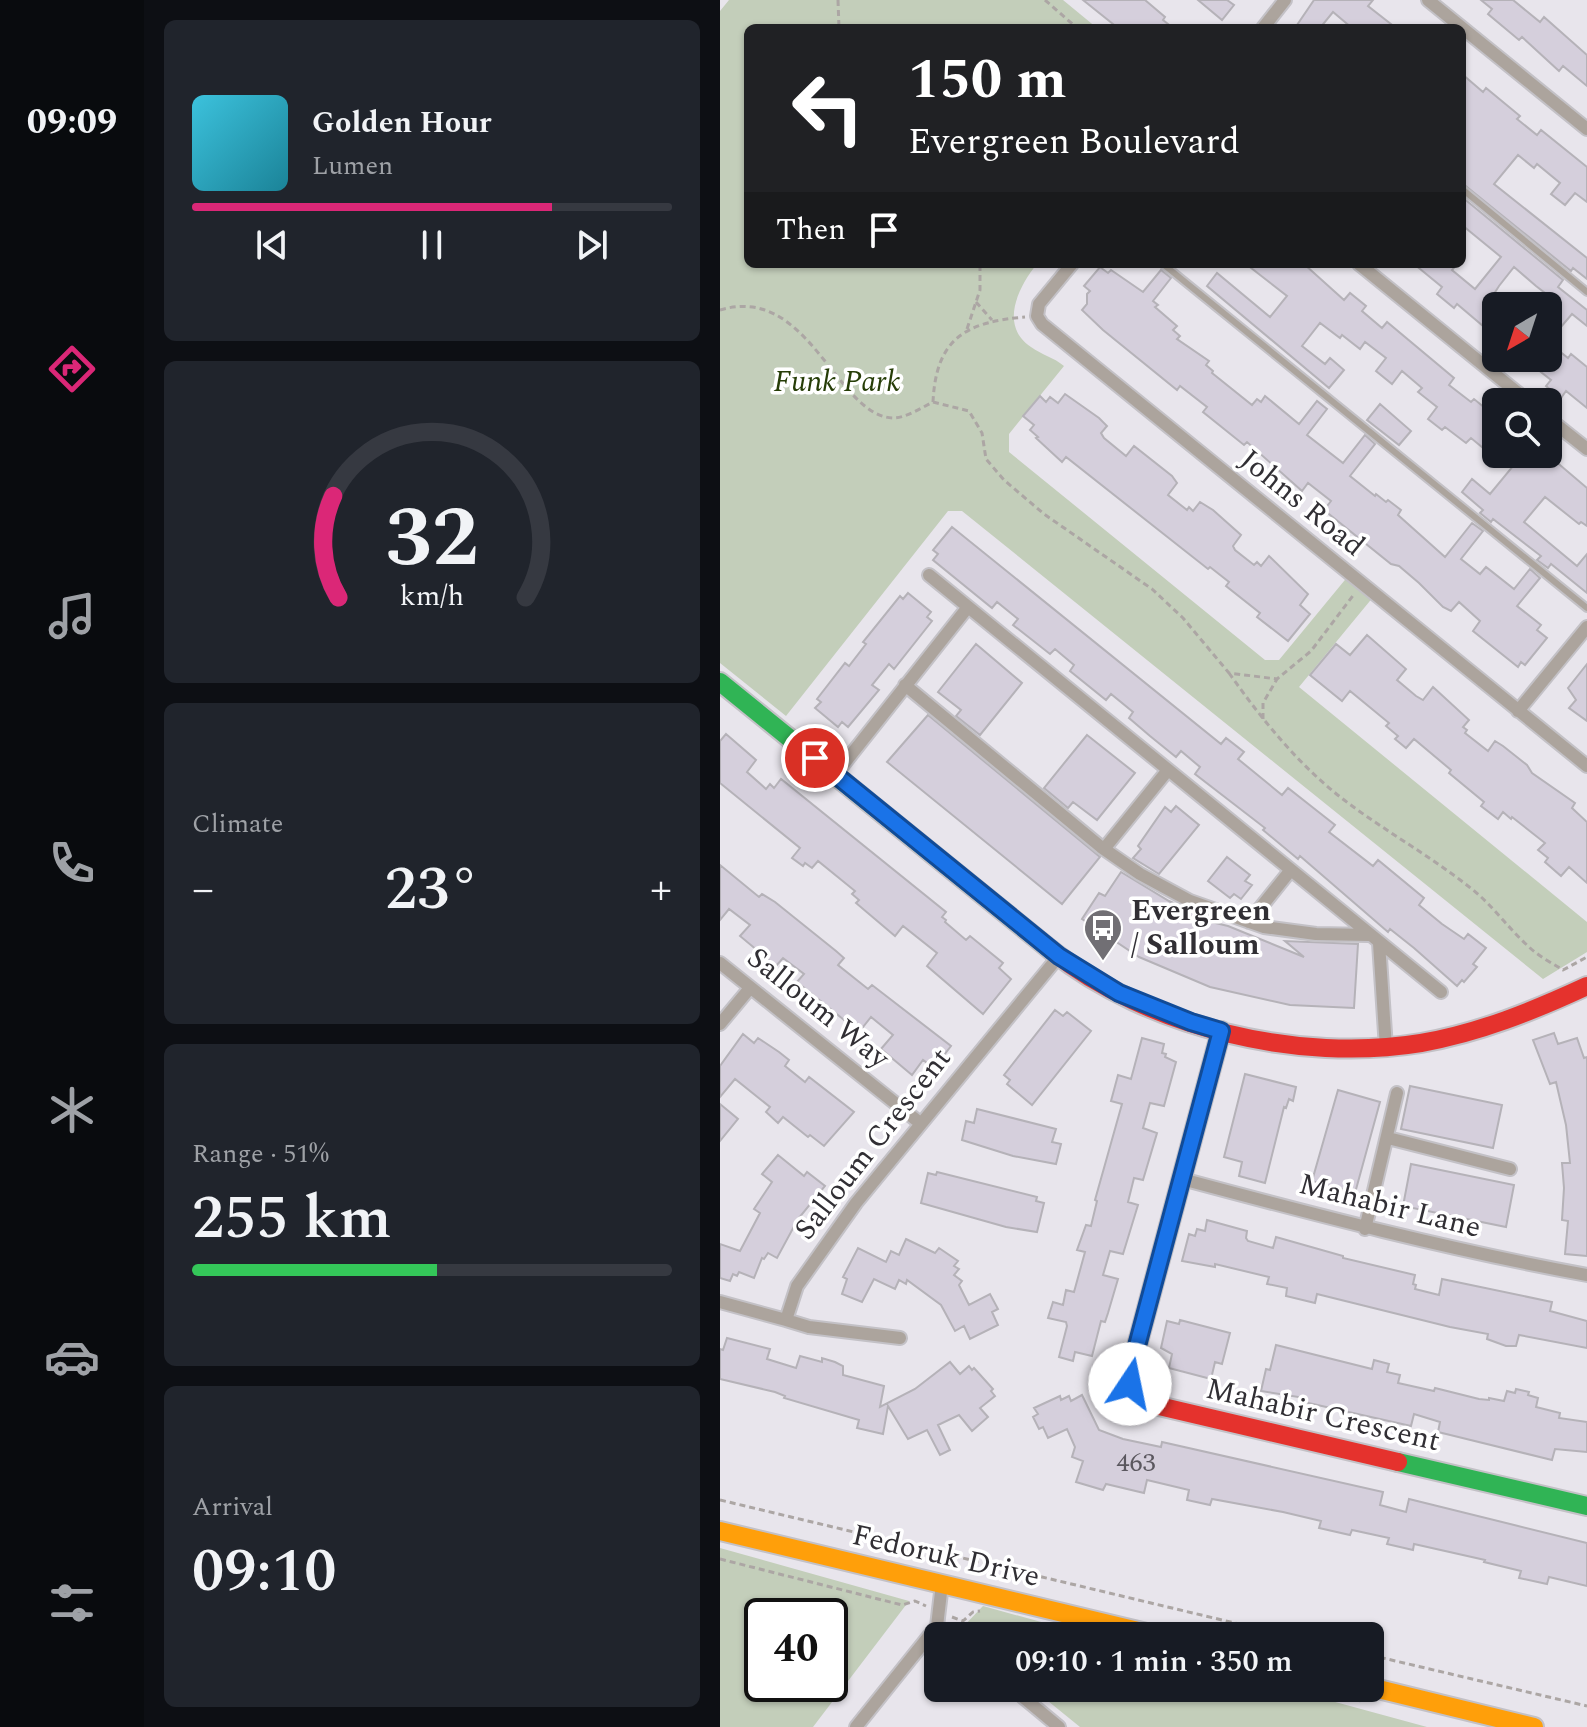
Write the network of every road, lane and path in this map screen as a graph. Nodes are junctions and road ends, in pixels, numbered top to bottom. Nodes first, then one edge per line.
1 (838, 0) edge
2 (1045, 0) edge
3 (1285, 0) edge
4 (1428, 0) edge
5 (839, 24) edge
6 (1072, 24) edge
7 (1266, 24) edge
8 (1458, 24) edge
9 (1466, 31) edge
10 (1587, 129) edge
11 (1466, 192) edge
12 (980, 268) edge
13 (1069, 268) edge
14 (1168, 268) edge
15 (1364, 268) edge
16 (1587, 292) edge
17 (976, 302) junction
18 (720, 310) edge
19 (1016, 318) dead end
20 (993, 321) junction
21 (967, 329) junction
22 (1512, 388) edge
23 (933, 402) junction
24 (1562, 429) edge
25 (1587, 449) edge
26 (929, 575) dead end
27 (1352, 596) dead end
28 (968, 607) junction
29 (1587, 608) edge
30 (1587, 627) edge
31 (1229, 673) junction
32 (1277, 679) junction
33 (720, 683) edge
34 (905, 685) junction
35 (1518, 711) junction
36 (1264, 721) junction
37 (1587, 766) edge
38 (1168, 770) junction
39 (835, 775) junction
40 (1104, 849) junction
41 (1290, 871) junction
42 (1249, 922) junction
43 (1374, 939) junction
44 (1059, 956) junction
45 (1587, 957) edge
46 (720, 963) edge
47 (1587, 986) edge
48 (750, 988) junction
49 (1441, 992) dead end
50 (720, 1024) edge
51 (1221, 1031) junction
52 (1386, 1048) junction
53 (1397, 1093) dead end
54 (920, 1123) junction
55 (1388, 1138) junction
56 (1510, 1169) dead end
57 (1182, 1179) junction
58 (1365, 1229) junction
59 (1587, 1275) edge
60 (720, 1302) edge
61 (786, 1320) junction
62 (900, 1338) dead end
63 (720, 1500) edge
64 (1587, 1506) edge
65 (720, 1531) edge
66 (720, 1559) edge
67 (942, 1584) junction
68 (939, 1611) junction
69 (983, 1611) dead end
70 (938, 1622) edge
71 (1101, 1622) edge
72 (1230, 1622) edge
73 (924, 1642) edge
74 (1384, 1658) edge
75 (1384, 1690) edge
76 (1029, 1702) edge
77 (1587, 1706) edge
78 (856, 1727) edge
79 (1059, 1727) edge
80 (1534, 1727) edge

1 - 5 path
2 - 6 path
3 - 7 street
4 - 8 street
9 - 10 street
11 - 16 lane
12 - 17 path
13 - 35 street, Johns Road
14 - 29 lane
15 - 22 street
17 - 20 path
17 - 21 path
18 - 23 path
19 - 20 path
20 - 21 path
21 - 23 path
23 - 31 path
24 - 25 street
26 - 28 street
27 - 32 path
28 - 34 street
28 - 38 street
30 - 35 street
31 - 32 path
31 - 36 path
32 - 36 path
33 - 39 street
34 - 39 street
34 - 40 street
35 - 37 street, Johns Road
36 - 45 path
38 - 40 street
38 - 41 street
39 - 44 street
40 - 42 street
41 - 42 street
41 - 43 street
42 - 43 street
43 - 49 street
43 - 52 street
44 - 51 street
44 - 54 street, Salloum Crescent
46 - 48 street, Salloum Way
47 - 52 street
48 - 50 street
48 - 54 street, Salloum Way
51 - 52 street
51 - 57 street, Mahabir Crescent
53 - 55 street
54 - 61 street, Salloum Crescent
55 - 56 street
55 - 58 street
57 - 58 street, Mahabir Lane
57 - 64 street, Mahabir Crescent
58 - 59 street, Mahabir Lane
60 - 61 street
61 - 62 street
63 - 72 path
65 - 67 street, Fedoruk Drive
66 - 68 path
67 - 68 street
67 - 71 street, Fedoruk Drive
68 - 69 path
68 - 70 street
73 - 78 street
74 - 77 path
75 - 80 street
76 - 79 street

